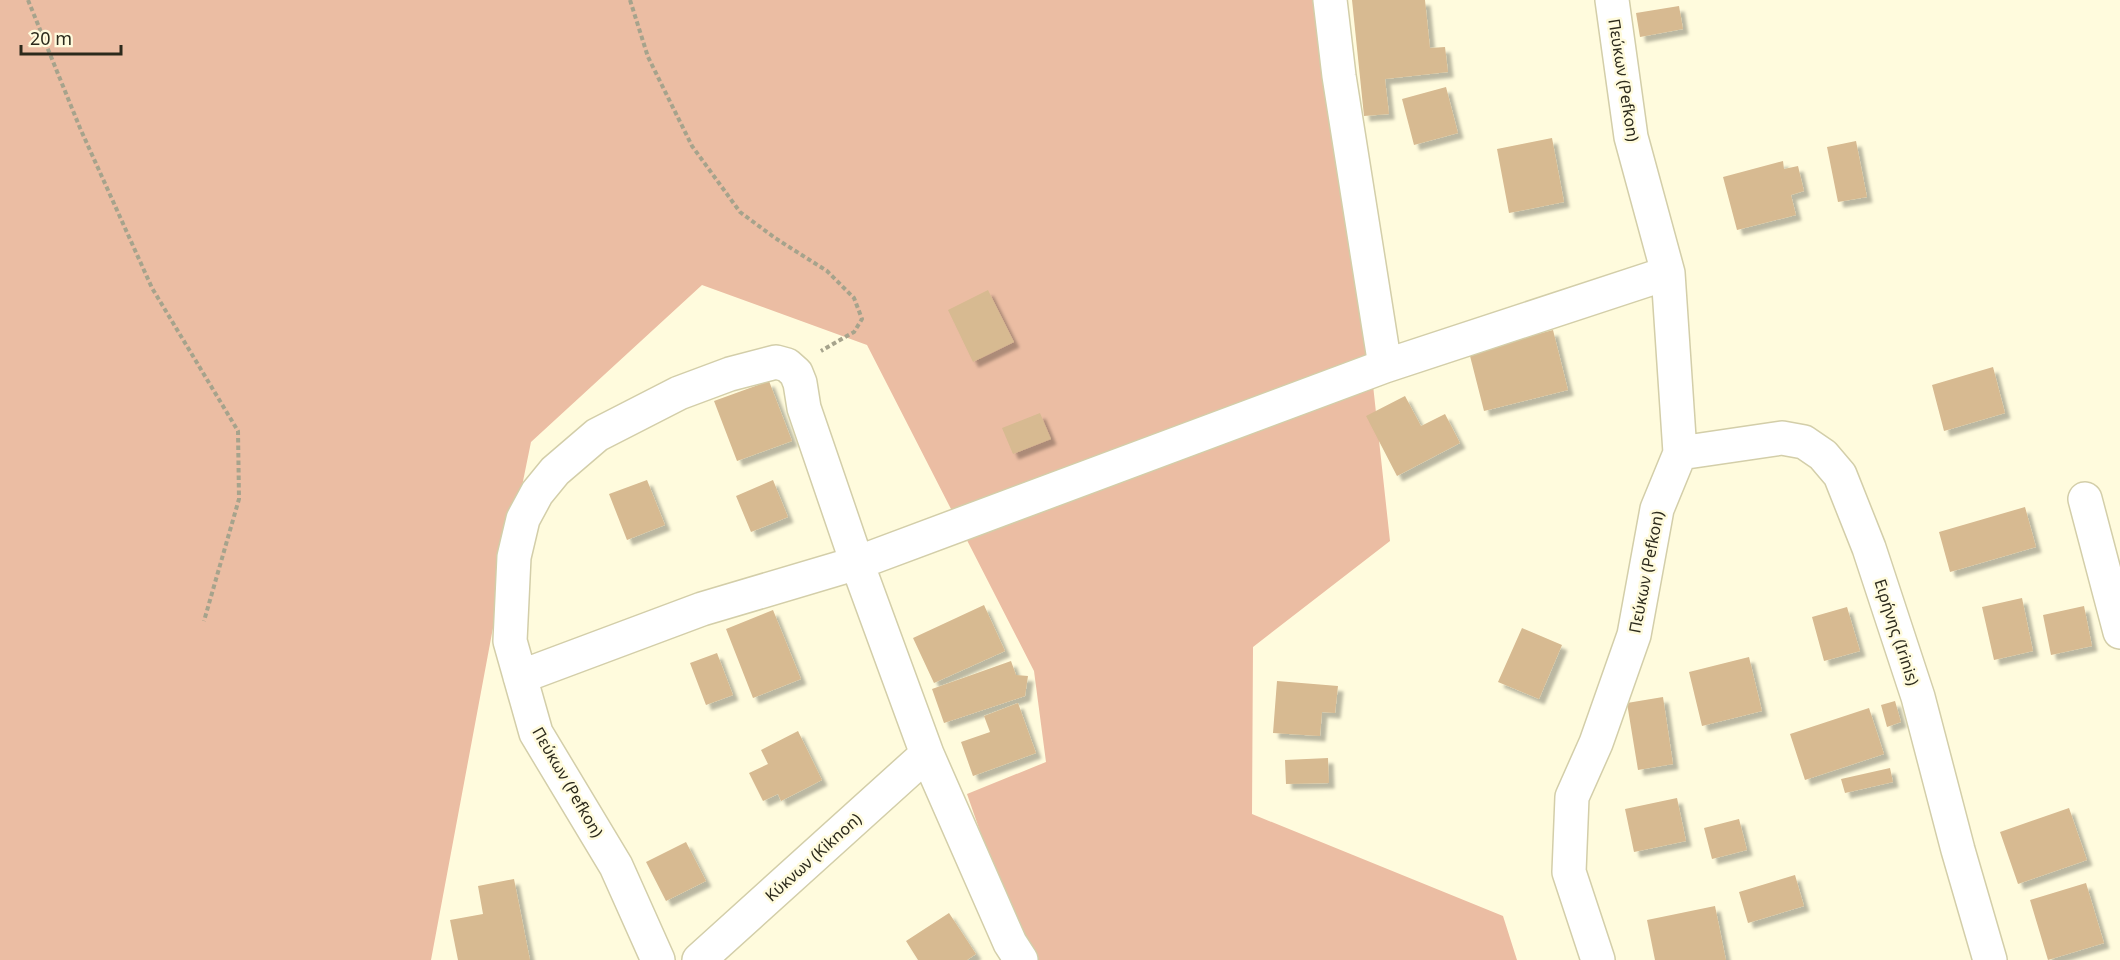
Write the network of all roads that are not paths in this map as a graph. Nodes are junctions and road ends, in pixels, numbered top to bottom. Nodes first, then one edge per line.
1 (1330, 0) edge
2 (1612, 0) edge
3 (1668, 273) junction
4 (1384, 366) junction
5 (1680, 453) junction
6 (2085, 499) dead end
7 (856, 563) junction
8 (2120, 632) edge
9 (520, 677) junction
10 (927, 754) junction
11 (658, 960) edge
12 (699, 960) edge
13 (1021, 960) edge
14 (1598, 960) edge
15 (1990, 960) edge

1 - 4 street
2 - 3 street, Πεύκων (Pefkon)
3 - 4 street
3 - 5 street, Πεύκων (Pefkon)
4 - 7 street
5 - 14 street, Πεύκων (Pefkon)
5 - 15 street, Ειρήνης (Irinis)
6 - 8 street
7 - 9 street
7 - 9 street, Πεύκων (Pefkon)
7 - 10 street
9 - 11 street, Πεύκων (Pefkon)
10 - 12 street, Κύκνων (Kiknon)
10 - 13 street

